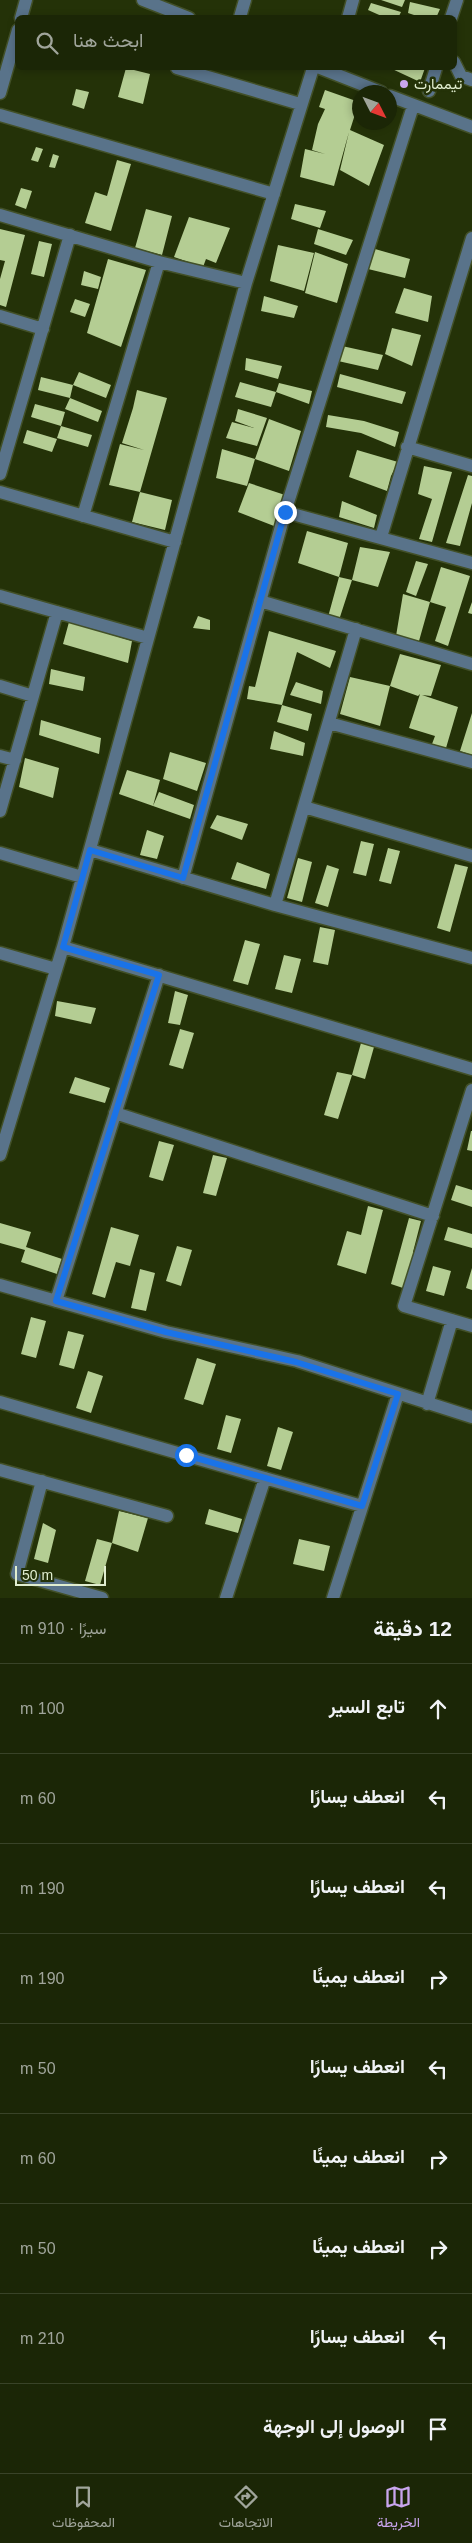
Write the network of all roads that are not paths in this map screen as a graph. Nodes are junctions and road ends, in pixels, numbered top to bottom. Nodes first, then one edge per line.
1 (26, 0) edge
2 (142, 0) edge
3 (245, 0) edge
4 (353, 0) edge
5 (457, 0) edge
6 (22, 15) edge
7 (181, 15) edge
8 (241, 15) edge
9 (349, 15) edge
10 (452, 15) edge
11 (15, 41) edge
12 (457, 68) edge
13 (184, 70) edge
14 (312, 70) edge
15 (325, 70) edge
16 (435, 70) edge
17 (472, 80) edge
18 (362, 85) edge
19 (429, 91) dead end
20 (0, 94) edge
21 (397, 99) edge
22 (300, 104) junction
23 (413, 106) junction
24 (0, 115) edge
25 (472, 126) edge
26 (274, 194) junction
27 (0, 215) edge
28 (70, 236) junction
29 (472, 238) edge
30 (469, 259) edge
31 (159, 262) junction
32 (246, 283) junction
33 (0, 316) edge
34 (42, 329) junction
35 (408, 447) junction
36 (472, 466) edge
37 (0, 474) edge
38 (0, 492) edge
39 (285, 512) junction
40 (83, 516) junction
41 (381, 537) junction
42 (175, 542) junction
43 (472, 563) edge
44 (0, 596) edge
45 (260, 601) junction
46 (57, 612) junction
47 (356, 629) junction
48 (148, 638) junction
49 (472, 664) edge
50 (0, 686) edge
51 (33, 696) junction
52 (329, 723) junction
53 (0, 756) edge
54 (14, 760) junction
55 (472, 762) edge
56 (304, 807) junction
57 (0, 811) edge
58 (90, 850) junction
59 (0, 853) edge
60 (472, 856) edge
61 (82, 877) junction
62 (183, 878) junction
63 (275, 904) junction
64 (63, 947) junction
65 (0, 953) edge
66 (472, 958) edge
67 (56, 969) junction
68 (159, 975) junction
69 (472, 1069) edge
70 (472, 1090) edge
71 (116, 1113) junction
72 (0, 1154) edge
73 (432, 1216) junction
74 (0, 1285) edge
75 (56, 1301) junction
76 (452, 1320) junction
77 (472, 1326) edge
78 (398, 1394) junction
79 (0, 1402) edge
80 (427, 1404) junction
81 (472, 1417) edge
82 (0, 1470) edge
83 (265, 1478) junction
84 (42, 1481) junction
85 (362, 1506) junction
86 (167, 1516) dead end
87 (102, 1598) edge
88 (226, 1598) edge
89 (333, 1598) edge

1 - 6 street
2 - 7 street
3 - 8 street
4 - 9 street
5 - 10 street
11 - 20 street
12 - 17 street
13 - 22 street
14 - 22 street
15 - 18 street
16 - 19 street
21 - 23 street
22 - 26 street
23 - 25 street
23 - 39 street
24 - 26 street
26 - 32 street
27 - 28 street
28 - 31 street
28 - 34 street
29 - 30 street
30 - 35 street
31 - 32 street
31 - 40 street
32 - 42 street
33 - 34 street
34 - 37 street
35 - 36 street
35 - 41 street
38 - 40 street
39 - 41 street
39 - 45 street
40 - 42 street
41 - 43 street
42 - 48 street
44 - 46 street
45 - 47 street
45 - 62 street
46 - 48 street
46 - 51 street
47 - 49 street
47 - 52 street
48 - 58 street
50 - 51 street
51 - 54 street
52 - 55 street
52 - 56 street
53 - 54 street
54 - 57 street
56 - 60 street
56 - 63 street
58 - 61 street
58 - 62 street
59 - 61 street
61 - 64 street
62 - 63 street
63 - 66 street
64 - 67 street
64 - 68 street
65 - 67 street
67 - 72 street
68 - 69 street
68 - 71 street
70 - 73 street
71 - 73 street
71 - 75 street
73 - 76 street
74 - 75 street
75 - 78 street
76 - 77 street
76 - 80 street
78 - 80 street
78 - 85 street
79 - 83 street
80 - 81 street
82 - 84 street
83 - 85 street
83 - 88 street
84 - 86 street
84 - 87 street
85 - 89 street

